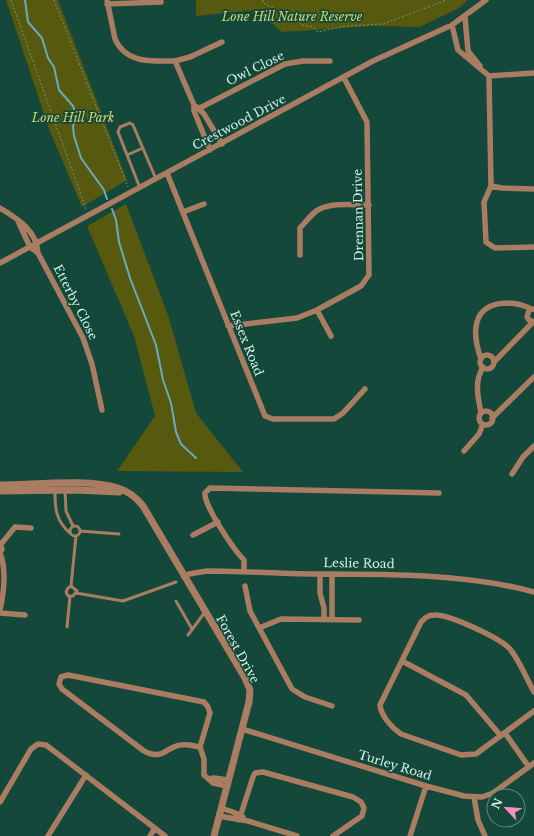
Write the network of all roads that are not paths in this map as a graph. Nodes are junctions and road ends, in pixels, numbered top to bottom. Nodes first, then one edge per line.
1 (486, 0) edge
2 (107, 2) edge
3 (161, 2) dead end
4 (464, 17) junction
5 (452, 25) junction
6 (222, 42) dead end
7 (175, 61) junction
8 (330, 61) dead end
9 (481, 70) junction
10 (534, 73) edge
11 (489, 76) junction
12 (344, 78) junction
13 (196, 108) junction
14 (222, 144) junction
15 (143, 148) junction
16 (210, 150) junction
17 (127, 155) junction
18 (167, 173) junction
19 (156, 179) junction
20 (491, 186) junction
21 (140, 188) junction
22 (534, 189) edge
23 (204, 204) dead end
24 (369, 205) junction
25 (0, 208) edge
26 (183, 212) junction
27 (17, 218) junction
28 (37, 243) junction
29 (30, 247) junction
30 (534, 247) edge
31 (38, 253) junction
32 (300, 255) dead end
33 (0, 263) edge
34 (532, 309) edge
35 (317, 310) junction
36 (534, 322) edge
37 (228, 326) junction
38 (331, 336) dead end
39 (481, 358) junction
40 (494, 362) junction
41 (483, 367) junction
42 (534, 377) edge
43 (364, 389) dead end
44 (102, 410) dead end
45 (481, 413) junction
46 (492, 418) junction
47 (483, 424) junction
48 (534, 446) edge
49 (464, 451) dead end
50 (512, 474) dead end
51 (0, 485) edge
52 (55, 487) junction
53 (65, 487) junction
54 (0, 491) edge
55 (439, 493) dead end
56 (218, 522) junction
57 (73, 526) junction
58 (31, 528) dead end
59 (80, 531) junction
60 (70, 533) junction
61 (119, 534) dead end
62 (192, 535) dead end
63 (76, 536) junction
64 (0, 544) edge
65 (244, 571) junction
66 (320, 574) junction
67 (332, 574) junction
68 (184, 577) junction
69 (176, 582) dead end
70 (71, 586) junction
71 (245, 586) dead end
72 (534, 592) edge
73 (76, 593) junction
74 (70, 596) junction
75 (176, 601) dead end
76 (0, 610) edge
77 (205, 612) junction
78 (0, 613) edge
79 (25, 615) dead end
80 (324, 620) junction
81 (332, 620) junction
82 (360, 620) dead end
83 (67, 627) dead end
84 (192, 628) junction
85 (260, 628) junction
86 (188, 635) dead end
87 (402, 661) junction
88 (534, 692) edge
89 (332, 706) dead end
90 (534, 712) edge
91 (242, 729) junction
92 (503, 735) junction
93 (200, 747) junction
94 (532, 765) edge
95 (86, 775) junction
96 (228, 783) junction
97 (426, 786) junction
98 (474, 797) junction
99 (0, 802) edge
100 (221, 808) junction
101 (219, 816) junction
102 (239, 818) junction
103 (154, 828) junction
104 (48, 836) edge
105 (150, 836) edge
106 (165, 836) edge
107 (214, 836) edge
108 (297, 836) edge
109 (333, 836) edge
110 (410, 836) edge
111 (485, 836) edge

1 - 4 street, Crestwood Drive
2 - 3 street
2 - 7 street
4 - 5 street, Crestwood Drive
4 - 9 street
5 - 9 street
5 - 12 street, Crestwood Drive
6 - 7 street
7 - 13 street
8 - 13 street, Owl Close
9 - 11 street
10 - 11 street
11 - 20 street
12 - 14 street, Crestwood Drive
12 - 24 street, Drennan Drive
13 - 14 street
13 - 16 street
14 - 16 street, Crestwood Drive
15 - 17 lane
15 - 17 lane
15 - 19 lane
16 - 18 street, Crestwood Drive
17 - 21 lane
18 - 19 street, Crestwood Drive
18 - 26 street, Essex Road
19 - 21 street, Crestwood Drive
20 - 22 street
20 - 30 street
21 - 28 street, Crestwood Drive
23 - 26 street
24 - 32 street
24 - 35 street, Drennan Drive
25 - 27 street
26 - 37 street, Essex Road
27 - 28 street
27 - 29 street
28 - 29 street, Crestwood Drive
28 - 31 street, Etterby Close
29 - 31 street, Etterby Close
29 - 33 street, Crestwood Drive
31 - 44 street, Etterby Close
34 - 36 street
34 - 39 street
35 - 37 street, Drennan Drive
35 - 38 street
36 - 40 street
37 - 43 street, Essex Road
39 - 40 street
39 - 41 street
40 - 41 street
41 - 45 street
42 - 46 street
45 - 46 street
45 - 47 street
46 - 47 street
47 - 49 street
48 - 50 street
51 - 52 street, Forest Drive
52 - 53 street, Forest Drive
52 - 54 street, Forest Drive
52 - 60 lane
53 - 57 lane
53 - 68 street, Forest Drive
55 - 56 street
56 - 62 street
56 - 65 street
57 - 59 lane
57 - 60 lane
58 - 64 street
59 - 61 lane
59 - 63 lane
60 - 63 lane
63 - 70 lane
64 - 76 street
65 - 66 street, Leslie Road
65 - 68 street, Leslie Road
66 - 67 street, Leslie Road
66 - 80 street
67 - 72 street, Leslie Road
67 - 81 street
68 - 77 street, Forest Drive
69 - 73 lane
70 - 73 lane
70 - 74 lane
71 - 85 street
73 - 74 lane
74 - 83 lane
75 - 84 lane
77 - 84 lane
77 - 91 street, Forest Drive
78 - 79 street
80 - 81 street
80 - 85 street
81 - 82 street
84 - 86 lane
85 - 89 street
87 - 88 street
87 - 92 street
87 - 92 street
90 - 92 street
91 - 96 street, Forest Drive
91 - 97 street, Turley Road
92 - 94 street
93 - 93 street
93 - 96 street
94 - 98 street, Turley Road
95 - 99 street
95 - 103 street
95 - 104 street
96 - 100 street, Forest Drive
97 - 98 street, Turley Road
97 - 110 street
98 - 111 street
100 - 101 street, Forest Drive
100 - 102 street
101 - 102 street
101 - 107 street, Forest Drive
102 - 108 street
102 - 109 street
103 - 105 street
103 - 106 street

